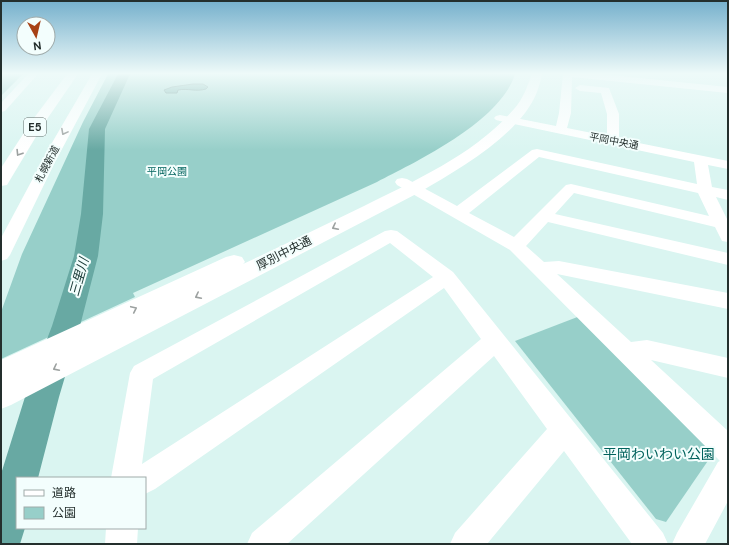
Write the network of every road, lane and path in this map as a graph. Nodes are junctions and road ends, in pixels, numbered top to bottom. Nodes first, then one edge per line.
1 (10, 99) edge
2 (41, 99) edge
3 (55, 99) edge
4 (82, 99) edge
5 (515, 99) edge
6 (524, 99) edge
7 (567, 99) edge
8 (608, 99) edge
9 (1, 109) edge
10 (506, 119) junction
11 (22, 124) dead end
12 (560, 131) junction
13 (614, 141) junction
14 (700, 159) junction
15 (728, 165) edge
16 (1, 182) edge
17 (408, 185) junction
18 (705, 190) junction
19 (728, 195) edge
20 (458, 213) junction
21 (543, 216) junction
22 (725, 231) edge
23 (516, 246) junction
24 (1, 255) edge
25 (728, 259) edge
26 (541, 269) junction
27 (446, 277) junction
28 (728, 301) edge
29 (495, 341) junction
30 (628, 352) junction
31 (728, 368) edge
32 (6, 382) edge
33 (563, 431) junction
34 (728, 450) edge
35 (728, 472) edge
36 (126, 477) edge
37 (146, 478) edge
38 (122, 529) edge
39 (120, 544) edge
40 (263, 544) edge
41 (466, 544) edge
42 (652, 544) edge
43 (688, 544) edge

1 - 9 street
2 - 11 main road, E5
3 -> 16 main road, E5
4 -> 24 street, 札幌新道
5 - 10 main road, 厚別中央通
6 - 10 main road, 厚別中央通
7 - 12 street
8 - 13 street
10 - 12 street, 平岡中央通
10 - 17 main road, 厚別中央通
12 - 13 street, 平岡中央通
13 - 14 street, 平岡中央通
14 - 15 street, 平岡中央通
14 - 18 street
17 - 20 street
17 - 32 main road, 厚別中央通
18 - 19 street
18 - 20 street
18 - 22 street
20 - 23 street
21 - 22 street
21 - 23 street
21 - 25 street
23 - 26 street
26 - 28 street
26 - 30 street
27 - 29 street
27 - 36 street
27 - 37 street
29 - 33 street
29 - 40 street
30 - 31 street
30 - 34 street
33 - 41 street
33 - 42 street
35 - 43 street
38 - 39 street

